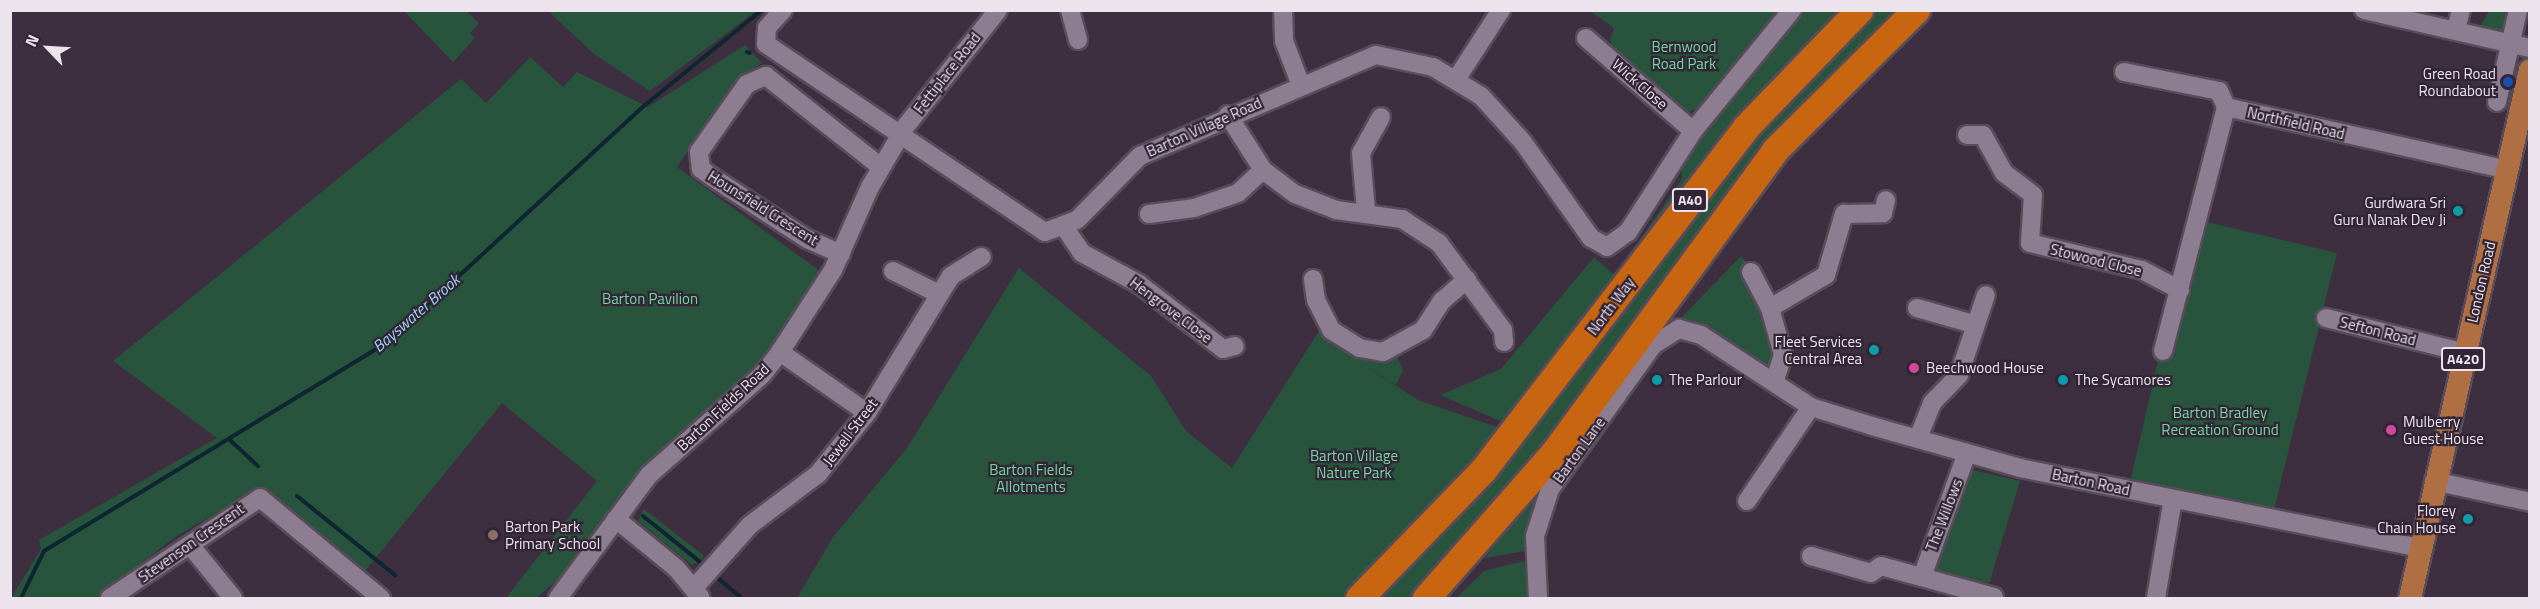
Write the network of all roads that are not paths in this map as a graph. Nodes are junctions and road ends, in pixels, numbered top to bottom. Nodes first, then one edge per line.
1 (783, 10) edge
2 (998, 10) edge
3 (1070, 10) edge
4 (1282, 10) edge
5 (1501, 10) edge
6 (1792, 10) edge
7 (1859, 10) edge
8 (1916, 10) edge
9 (2364, 10) edge
10 (2461, 10) edge
11 (2518, 10) edge
12 (2456, 31) junction
13 (1586, 38) dead end
14 (1078, 40) dead end
15 (2510, 43) junction
16 (2529, 48) edge
17 (2529, 70) edge
18 (2124, 72) dead end
19 (1457, 78) junction
20 (1300, 83) junction
21 (2497, 102) dead end
22 (2226, 107) junction
23 (1228, 115) junction
24 (1381, 117) dead end
25 (1980, 130) dead end
26 (1693, 131) junction
27 (899, 137) junction
28 (881, 167) junction
29 (1263, 170) junction
30 (2507, 170) junction
31 (1886, 200) dead end
32 (1366, 211) junction
33 (1149, 214) dead end
34 (1065, 228) junction
35 (841, 254) junction
36 (981, 257) dead end
37 (893, 271) dead end
38 (1751, 272) dead end
39 (1313, 279) dead end
40 (1467, 279) junction
41 (2180, 290) junction
42 (939, 294) junction
43 (1986, 295) dead end
44 (1770, 308) junction
45 (1917, 308) dead end
46 (2326, 318) dead end
47 (1973, 324) junction
48 (1679, 329) joint
49 (1504, 342) dead end
50 (2163, 351) dead end
51 (780, 352) junction
52 (1228, 352) dead end
53 (2465, 353) junction
54 (1774, 382) junction
55 (1811, 406) junction
56 (867, 413) junction
57 (1918, 438) junction
58 (1967, 453) junction
59 (2434, 482) junction
60 (2173, 500) junction
61 (1747, 501) dead end
62 (2529, 502) edge
63 (616, 519) junction
64 (190, 545) junction
65 (2419, 548) junction
66 (1811, 556) dead end
67 (1922, 577) junction
68 (697, 593) edge
69 (1995, 593) edge
70 (110, 598) edge
71 (234, 598) edge
72 (381, 598) edge
73 (558, 598) edge
74 (1359, 598) edge
75 (1426, 598) edge
76 (1538, 598) edge
77 (2156, 598) edge
78 (2410, 598) edge

1 - 27 street
2 - 27 street, Fettiplace Road
3 - 14 street
4 - 20 street
5 - 19 street
6 - 26 street
7 - 74 highway, North Way / A40
8 - 75 highway, A40
9 - 12 street
10 - 12 street
11 - 15 street
12 - 15 street
13 - 26 street, Wick Close
15 - 16 street
15 - 21 street
17 - 30 main road, London Road / A420
18 - 22 street
19 - 20 street, Barton Village Road
19 - 26 street, Barton Village Road
20 - 23 street, Barton Village Road
22 - 30 street, Northfield Road
22 - 41 street, Northfield Road
23 - 29 street
23 - 34 street, Barton Village Road
24 - 32 street
25 - 41 street, Stowood Close
27 - 28 street, Barton Fields Road
27 - 34 street
28 - 35 street, Barton Fields Road
28 - 35 street, Hounsfield Crescent
29 - 32 street
29 - 33 street
30 - 53 main road, London Road / A420
31 - 44 street
32 - 40 street
34 - 52 street, Hengrove Close
35 - 51 street, Barton Fields Road
36 - 42 street, Jewell Street
37 - 42 street
38 - 44 street
39 - 40 street
40 - 49 street
41 - 50 street, Northfield Road
42 - 56 street, Jewell Street
43 - 47 street
44 - 54 street
45 - 47 street
46 - 53 street, Sefton Road
47 - 57 street
48 - 54 street, Barton Road
48 - 76 street, Barton Lane
51 - 56 street
51 - 63 street, Barton Fields Road
53 - 59 main road, London Road / A420
54 - 55 street, Barton Road
55 - 57 street, Barton Road
55 - 61 street
56 - 68 street, Jewell Street
57 - 58 street, Barton Road
58 - 60 street, Barton Road
58 - 67 street, The Willows
59 - 62 street
59 - 65 main road, London Road / A420
60 - 65 street, Barton Road
60 - 77 street
63 - 68 street
63 - 73 street, Barton Fields Road
64 - 70 street, Stevenson Crescent
64 - 71 street
64 - 72 street, Stevenson Crescent
65 - 78 main road, London Road / A420
66 - 67 street
67 - 69 street

